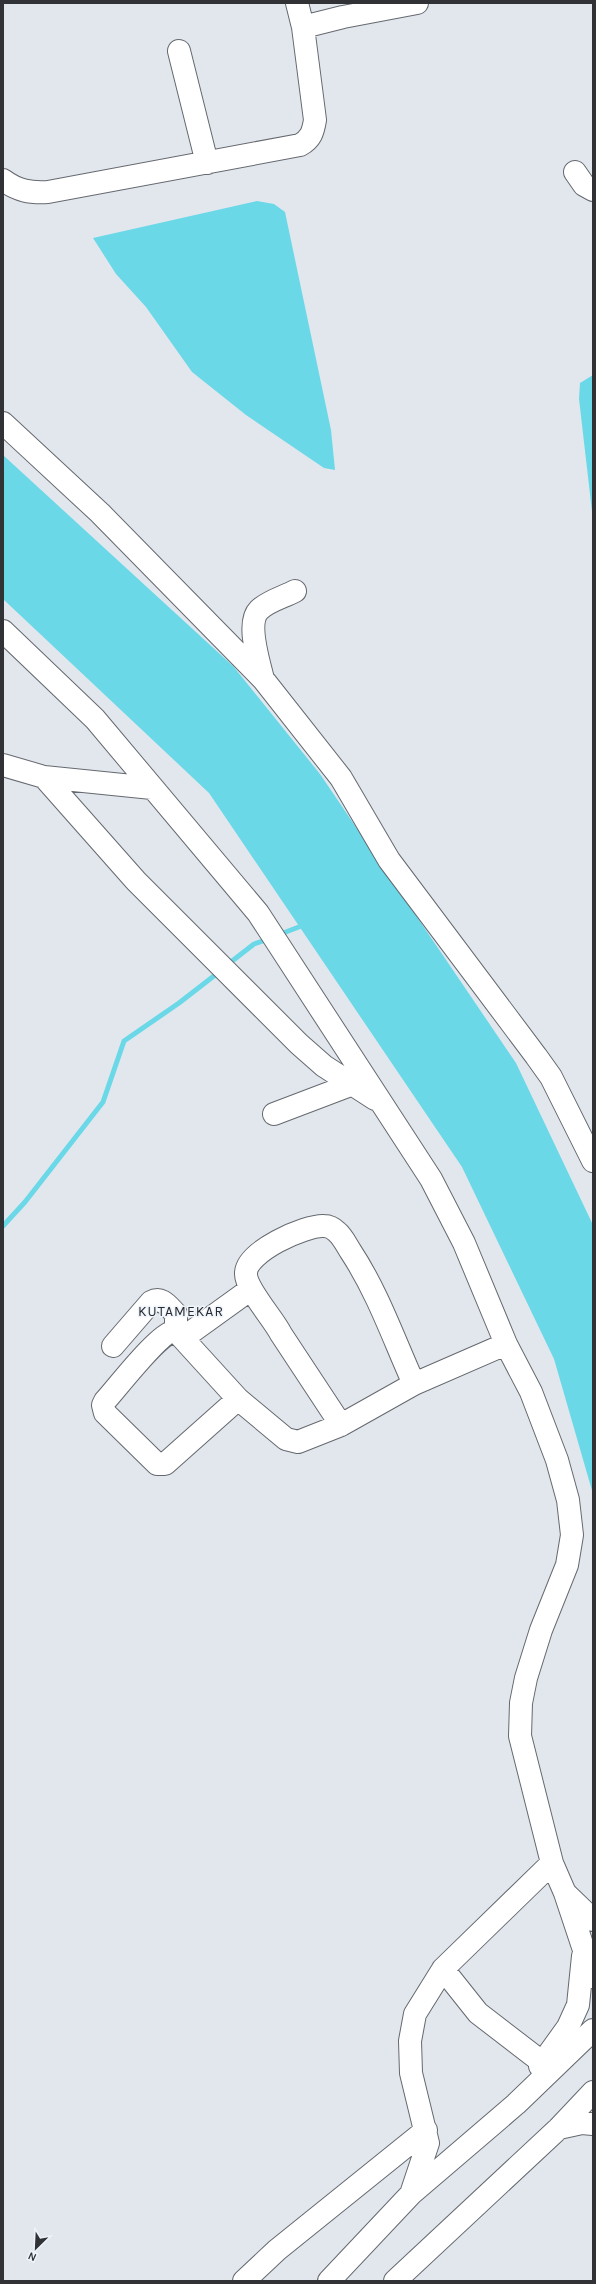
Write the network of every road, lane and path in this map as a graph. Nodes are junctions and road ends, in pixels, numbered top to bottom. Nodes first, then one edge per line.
1 (297, 3) edge
2 (416, 3) edge
3 (333, 14) edge
4 (303, 28) junction
5 (179, 51) dead end
6 (207, 163) junction
7 (575, 172) dead end
8 (3, 180) edge
9 (593, 190) edge
10 (3, 423) edge
11 (295, 591) dead end
12 (3, 631) edge
13 (262, 679) junction
14 (3, 766) edge
15 (44, 777) junction
16 (152, 788) junction
17 (353, 1084) junction
18 (383, 1104) junction
19 (274, 1114) dead end
20 (593, 1161) edge
21 (251, 1289) junction
22 (180, 1334) junction
23 (506, 1344) junction
24 (113, 1346) dead end
25 (414, 1384) junction
26 (238, 1399) junction
27 (341, 1425) junction
28 (552, 1863) junction
29 (565, 1893) junction
30 (593, 1920) edge
31 (583, 1952) junction
32 (443, 1969) junction
33 (593, 1977) edge
34 (593, 2030) edge
35 (543, 2063) junction
36 (593, 2092) edge
37 (516, 2104) junction
38 (593, 2124) edge
39 (559, 2128) junction
40 (426, 2130) junction
41 (411, 2194) junction
42 (244, 2281) edge
43 (329, 2281) edge
44 (395, 2281) edge

1 - 4 street
2 - 3 street
3 - 4 street
4 - 6 street
5 - 6 street
6 - 8 street
7 - 9 street
10 - 13 street
11 - 13 street
12 - 16 street
13 - 20 street
14 - 15 street
15 - 16 street
15 - 17 street
16 - 18 street
17 - 18 street
17 - 19 street
18 - 23 street
21 - 22 street
21 - 25 street
21 - 27 street
22 - 24 street
22 - 26 street
22 - 26 street
23 - 25 street
23 - 28 street
25 - 27 street
26 - 27 street
28 - 29 street
28 - 32 street
29 - 30 street
29 - 31 street
31 - 33 street
31 - 35 street
32 - 35 street
32 - 40 street
34 - 37 street
35 - 37 street
36 - 39 street
37 - 41 street
38 - 39 street
39 - 44 street
40 - 41 street
40 - 42 street
41 - 43 street

